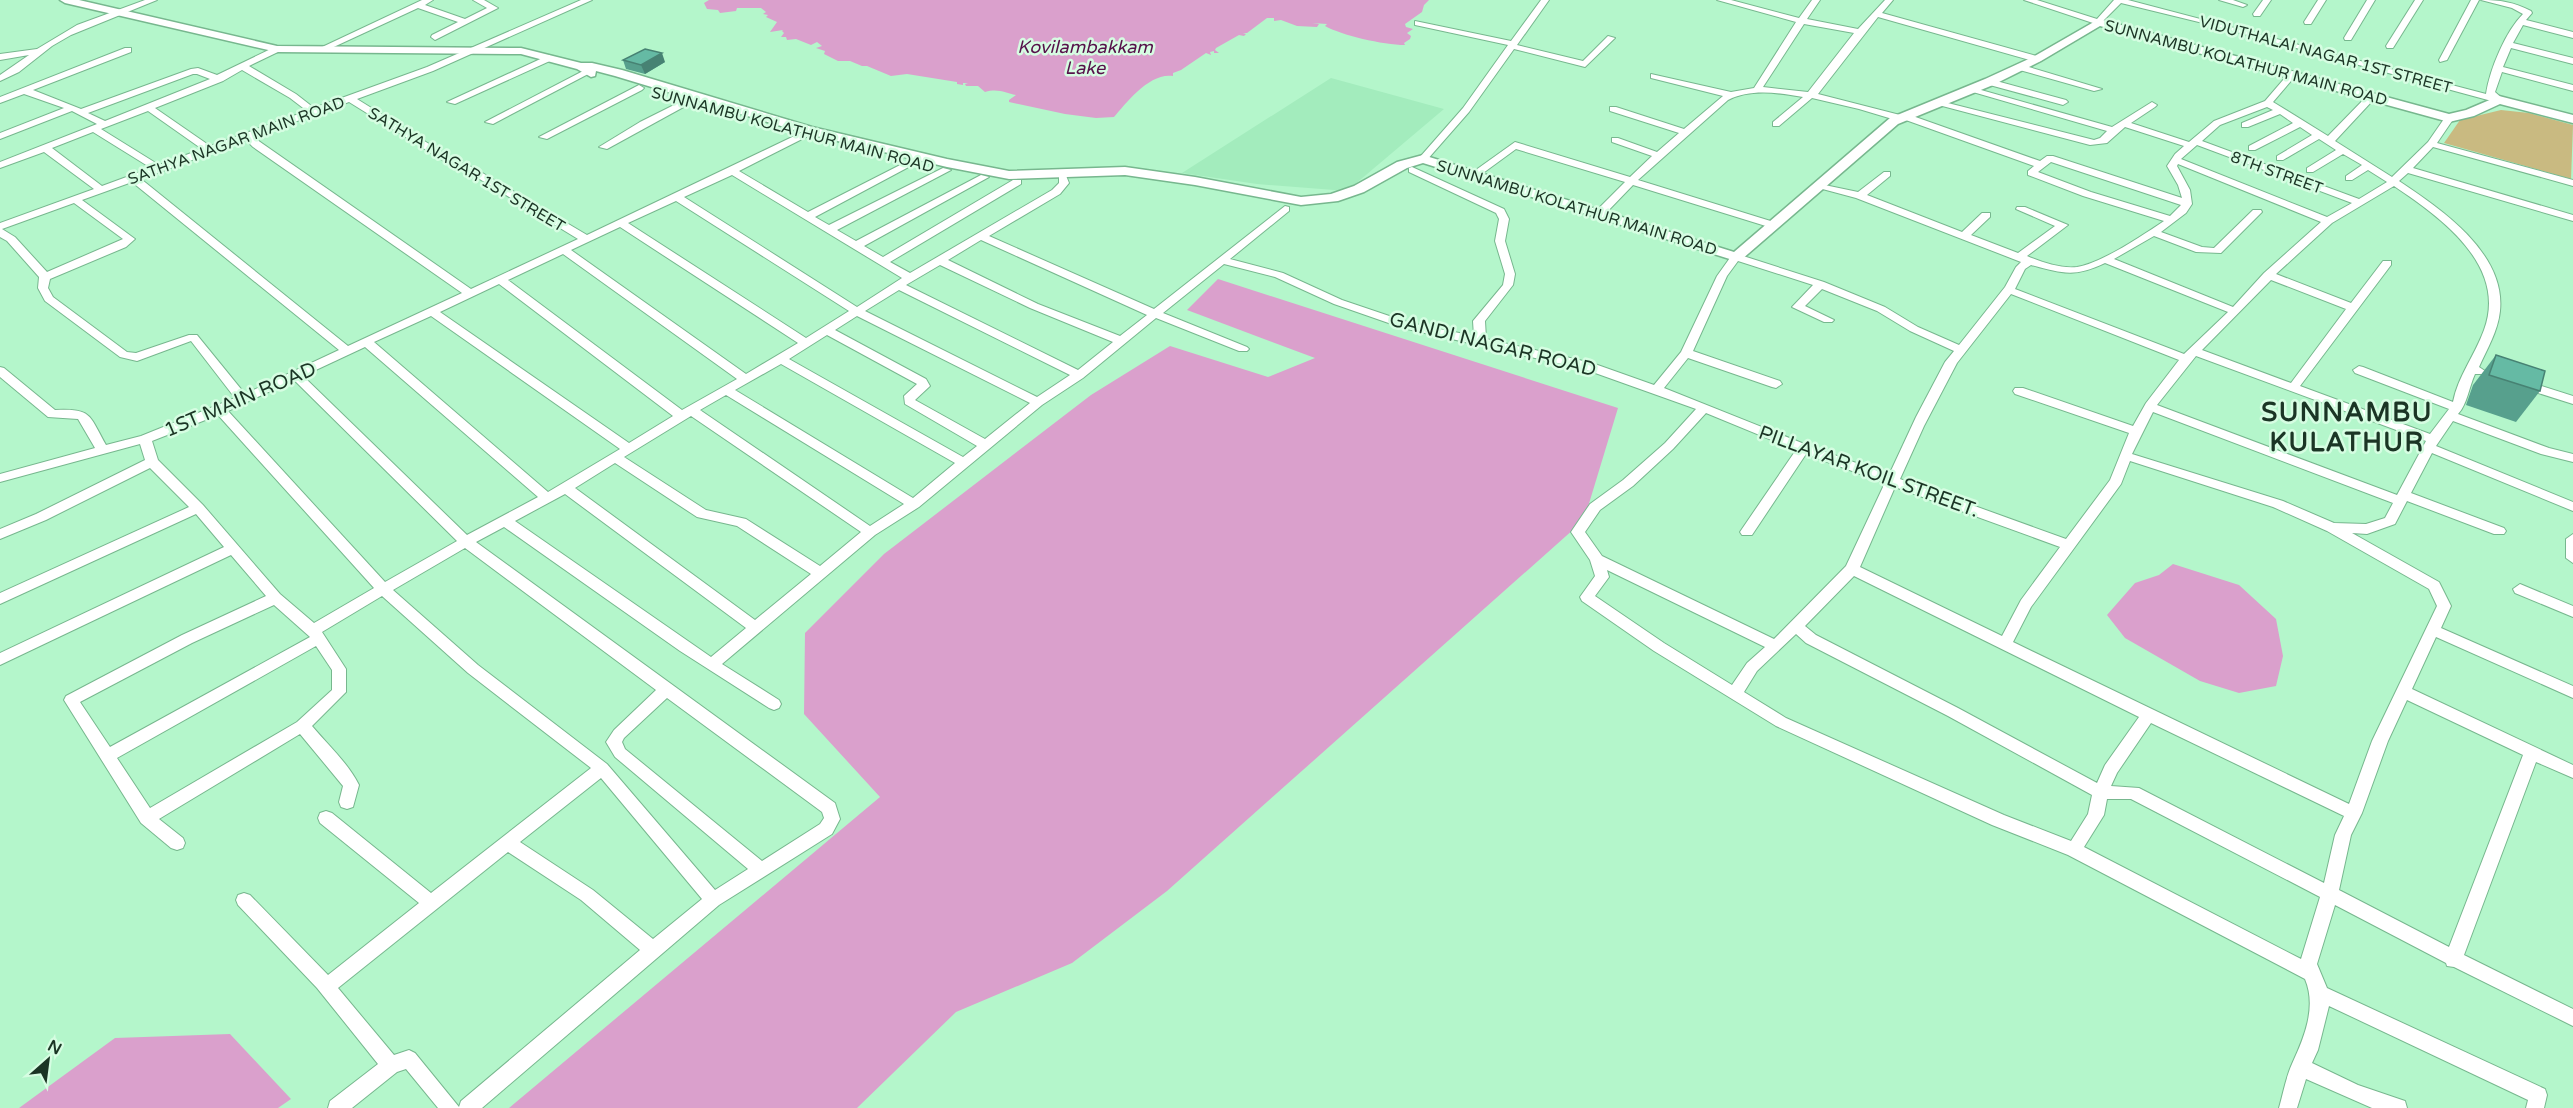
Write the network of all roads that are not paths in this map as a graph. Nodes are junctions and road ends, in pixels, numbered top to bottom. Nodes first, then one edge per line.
1 (65, 0) edge
2 (153, 0) edge
3 (429, 0) edge
4 (477, 0) edge
5 (588, 0) edge
6 (1545, 0) edge
7 (1721, 0) edge
8 (1816, 0) edge
9 (1889, 0) edge
10 (2028, 0) edge
11 (2119, 0) edge
12 (2223, 0) edge
13 (2267, 0) edge
14 (2322, 0) edge
15 (2371, 0) edge
16 (2419, 0) edge
17 (2475, 0) edge
18 (2485, 0) edge
19 (2243, 4) dead end
20 (417, 5) junction
21 (117, 12) junction
22 (1876, 14) junction
23 (2257, 14) dead end
24 (1803, 21) junction
25 (2519, 21) junction
26 (465, 22) junction
27 (2099, 22) junction
28 (2308, 22) dead end
29 (1418, 23) dead end
30 (1860, 32) junction
31 (2573, 35) edge
32 (435, 37) dead end
33 (1611, 38) dead end
34 (2349, 38) dead end
35 (1513, 45) junction
36 (2510, 45) junction
37 (2390, 46) dead end
38 (277, 49) junction
39 (322, 49) junction
40 (128, 50) dead end
41 (470, 50) junction
42 (39, 51) junction
43 (0, 57) edge
44 (549, 58) junction
45 (2037, 59) junction
46 (2443, 60) dead end
47 (2573, 61) edge
48 (244, 67) junction
49 (2019, 67) junction
50 (2498, 68) junction
51 (584, 70) junction
52 (2294, 74) junction
53 (1654, 76) dead end
54 (0, 78) edge
55 (220, 79) junction
56 (1989, 82) junction
57 (639, 88) junction
58 (2573, 88) edge
59 (2097, 89) dead end
60 (23, 90) junction
61 (1757, 90) junction
62 (1971, 90) junction
63 (1730, 95) junction
64 (1811, 95) junction
65 (2372, 96) junction
66 (350, 98) junction
67 (0, 99) edge
68 (2499, 100) junction
69 (452, 102) dead end
70 (686, 102) junction
71 (2063, 102) dead end
72 (1936, 103) junction
73 (2268, 103) junction
74 (2152, 105) dead end
75 (149, 108) junction
76 (1612, 109) dead end
77 (76, 110) junction
78 (312, 111) junction
79 (2280, 111) junction
80 (732, 112) junction
81 (1902, 117) junction
82 (2449, 118) junction
83 (2573, 119) edge
84 (490, 122) dead end
85 (2123, 123) junction
86 (2301, 123) junction
87 (1776, 124) dead end
88 (105, 125) junction
89 (2245, 125) dead end
90 (94, 129) junction
91 (2113, 130) junction
92 (1685, 132) junction
93 (808, 133) junction
94 (0, 136) edge
95 (247, 136) junction
96 (2325, 137) junction
97 (544, 138) dead end
98 (1615, 140) dead end
99 (2192, 143) junction
100 (2431, 144) junction
101 (604, 147) dead end
102 (45, 148) junction
103 (2252, 148) dead end
104 (2344, 148) junction
105 (209, 150) junction
106 (1660, 156) junction
107 (2280, 158) dead end
108 (1424, 159) junction
109 (2176, 160) junction
110 (913, 162) junction
111 (0, 165) edge
112 (2041, 165) junction
113 (2369, 165) junction
114 (159, 169) junction
115 (2406, 169) junction
116 (946, 170) junction
117 (1412, 170) junction
118 (2310, 170) dead end
119 (732, 171) junction
120 (1476, 174) junction
121 (1887, 174) dead end
122 (984, 177) junction
123 (134, 178) junction
124 (2349, 178) dead end
125 (1063, 179) junction
126 (2393, 181) junction
127 (1017, 182) junction
128 (1632, 183) junction
129 (2573, 183) edge
130 (1819, 185) junction
131 (100, 189) junction
132 (676, 196) junction
133 (1860, 196) junction
134 (74, 199) junction
135 (2187, 203) junction
136 (2360, 203) junction
137 (1285, 209) junction
138 (2021, 209) dead end
139 (2257, 212) dead end
140 (1600, 213) junction
141 (1986, 215) dead end
142 (807, 217) junction
143 (2573, 218) edge
144 (2169, 219) junction
145 (2328, 221) junction
146 (621, 223) junction
147 (1773, 225) junction
148 (1, 226) edge
149 (828, 230) junction
150 (2153, 232) junction
151 (1965, 235) junction
152 (982, 237) junction
153 (586, 239) junction
154 (855, 246) junction
155 (563, 249) junction
156 (1736, 257) junction
157 (2024, 259) junction
158 (1222, 260) junction
159 (2106, 260) junction
160 (941, 261) junction
161 (882, 262) junction
162 (2387, 263) dead end
163 (2268, 275) junction
164 (45, 277) junction
165 (910, 278) junction
166 (500, 279) junction
167 (1820, 284) junction
168 (898, 285) junction
169 (2009, 290) junction
170 (470, 294) junction
171 (2353, 308) junction
172 (432, 311) junction
173 (856, 311) junction
174 (2234, 311) junction
175 (1155, 314) junction
176 (1828, 320) dead end
177 (826, 330) junction
178 (1121, 341) junction
179 (367, 342) junction
180 (1481, 342) junction
181 (805, 344) junction
182 (1243, 349) dead end
183 (1961, 350) junction
184 (348, 351) junction
185 (1686, 353) junction
186 (2191, 356) junction
187 (781, 359) junction
188 (2472, 369) junction
189 (2359, 370) dead end
190 (0, 371) edge
191 (1079, 375) junction
192 (2494, 375) edge
193 (296, 376) junction
194 (746, 380) junction
195 (2512, 381) edge
196 (1776, 384) dead end
197 (2293, 388) junction
198 (1657, 389) junction
199 (727, 391) junction
200 (2019, 391) dead end
201 (1670, 394) joint
202 (243, 400) junction
203 (2573, 400) edge
204 (1038, 402) junction
205 (2150, 406) junction
206 (1704, 408) junction
207 (220, 410) junction
208 (2454, 412) junction
209 (687, 413) junction
210 (2136, 431) junction
211 (145, 438) junction
212 (2432, 443) junction
213 (985, 445) junction
214 (1803, 448) junction
215 (102, 449) junction
216 (630, 450) junction
217 (2126, 456) junction
218 (616, 458) junction
219 (2573, 458) edge
220 (152, 462) junction
221 (963, 462) junction
222 (0, 478) edge
223 (1890, 480) junction
224 (566, 488) junction
225 (547, 498) junction
226 (2402, 498) junction
227 (914, 504) junction
228 (2573, 507) edge
229 (198, 508) junction
230 (505, 521) junction
231 (2332, 528) junction
232 (2499, 531) dead end
233 (870, 532) junction
234 (1747, 532) dead end
235 (0, 534) edge
236 (2573, 539) edge
237 (465, 542) junction
238 (2068, 545) junction
239 (232, 549) junction
240 (2573, 557) edge
241 (1597, 559) junction
242 (1852, 569) junction
243 (822, 574) junction
244 (383, 589) junction
245 (2520, 589) dead end
246 (275, 598) junction
247 (0, 599) edge
248 (2573, 612) edge
249 (1796, 626) junction
250 (755, 627) junction
251 (2433, 630) junction
252 (316, 634) junction
253 (2005, 643) junction
254 (1776, 646) junction
255 (0, 659) edge
256 (712, 664) junction
257 (666, 690) junction
258 (2403, 691) junction
259 (2573, 692) edge
260 (1734, 694) junction
261 (774, 704) dead end
262 (2149, 714) junction
263 (302, 726) junction
264 (2532, 753) junction
265 (107, 756) junction
266 (602, 768) junction
267 (2573, 772) edge
268 (2100, 792) junction
269 (347, 802) dead end
270 (2354, 813) junction
271 (147, 818) junction
272 (326, 818) dead end
273 (507, 842) junction
274 (177, 843) dead end
275 (2074, 850) junction
276 (761, 870) junction
277 (2330, 893) junction
278 (244, 900) dead end
279 (713, 900) junction
280 (431, 903) junction
281 (653, 950) junction
282 (2453, 960) junction
283 (2310, 973) junction
284 (324, 984) junction
285 (2319, 993) junction
286 (2573, 1018) edge
287 (392, 1065) junction
288 (2300, 1068) junction
289 (337, 1108) edge
290 (450, 1108) edge
291 (468, 1108) edge
292 (2288, 1108) edge
293 (2398, 1108) edge
294 (2535, 1108) edge

1 - 21 street, SUNNAMBU KOLATHUR MAIN ROAD
2 - 21 street
3 - 20 street
4 - 26 street
5 - 41 street, SATHYA NAGAR MAIN ROAD
6 - 35 street
7 - 24 street
8 - 24 street
9 - 22 street
10 - 27 street
11 - 27 street
11 - 68 street, VIDUTHALAI NAGAR 1ST STREET
12 - 19 street
13 - 23 street
14 - 28 street
15 - 34 street
16 - 37 street
17 - 46 street
18 - 25 street
20 - 26 street
20 - 39 street
21 - 38 street, SUNNAMBU KOLATHUR MAIN ROAD
21 - 42 street
22 - 30 street
22 - 45 street
24 - 30 street
24 - 61 street
25 - 31 street
25 - 36 street
26 - 32 street
27 - 45 street, SUNNAMBU KOLATHUR MAIN ROAD
27 - 52 street, SUNNAMBU KOLATHUR MAIN ROAD
29 - 35 street
30 - 64 street
33 - 35 street
35 - 108 street
36 - 47 street
36 - 50 street
38 - 39 street, SUNNAMBU KOLATHUR MAIN ROAD
38 - 48 street
39 - 41 street, SUNNAMBU KOLATHUR MAIN ROAD
40 - 60 street
41 - 44 street, SUNNAMBU KOLATHUR MAIN ROAD
41 - 66 street, SATHYA NAGAR MAIN ROAD
42 - 43 street
42 - 54 street
44 - 51 street, SUNNAMBU KOLATHUR MAIN ROAD
44 - 69 street
45 - 49 street, SUNNAMBU KOLATHUR MAIN ROAD
48 - 55 street
48 - 78 street
49 - 56 street, SUNNAMBU KOLATHUR MAIN ROAD
49 - 59 street
50 - 58 street
50 - 68 street
51 - 57 street, SUNNAMBU KOLATHUR MAIN ROAD
51 - 80 street, SUNNAMBU KOLATHUR MAIN ROAD
51 - 84 street
52 - 65 street, SUNNAMBU KOLATHUR MAIN ROAD
52 - 73 street
53 - 63 street
55 - 75 street
55 - 77 street
56 - 62 street, SUNNAMBU KOLATHUR MAIN ROAD
56 - 71 street
57 - 70 street, SUNNAMBU KOLATHUR MAIN ROAD
57 - 97 street
60 - 67 street
60 - 77 street
61 - 63 street
61 - 64 street
62 - 72 street, SUNNAMBU KOLATHUR MAIN ROAD
62 - 91 street
63 - 92 street
64 - 81 street
64 - 87 street
65 - 82 street, SUNNAMBU KOLATHUR MAIN ROAD
65 - 96 street
66 - 78 street, SATHYA NAGAR MAIN ROAD
66 - 153 street, SATHYA NAGAR 1ST STREET
68 - 82 street
68 - 83 street
70 - 80 street, SUNNAMBU KOLATHUR MAIN ROAD
70 - 101 street
72 - 81 street, SUNNAMBU KOLATHUR MAIN ROAD
72 - 91 street
73 - 79 street
73 - 99 street
74 - 85 street
75 - 88 street
75 - 105 street
76 - 92 street
77 - 88 street
77 - 94 street
78 - 95 street, SATHYA NAGAR MAIN ROAD
79 - 86 street
79 - 89 street
80 - 93 street, SUNNAMBU KOLATHUR MAIN ROAD
81 - 112 street
81 - 130 street, SUNNAMBU KOLATHUR MAIN ROAD
82 - 100 street
85 - 91 street
85 - 99 street, 8TH STREET
86 - 96 street
86 - 103 street
88 - 90 street
90 - 102 street
90 - 114 street
92 - 106 street
93 - 110 street, SUNNAMBU KOLATHUR MAIN ROAD
93 - 119 street, 1ST MAIN ROAD
93 - 125 street, SUNNAMBU KOLATHUR MAIN ROAD
95 - 105 street, SATHYA NAGAR MAIN ROAD
95 - 170 street
96 - 104 street
96 - 107 street
98 - 106 street
99 - 109 street
99 - 136 street, 8TH STREET
100 - 115 street
100 - 129 street
102 - 111 street
102 - 131 street
104 - 113 street
104 - 118 street
105 - 114 street, SATHYA NAGAR MAIN ROAD
106 - 128 street
108 - 117 street, SUNNAMBU KOLATHUR MAIN ROAD
108 - 120 street, SUNNAMBU KOLATHUR MAIN ROAD
108 - 125 street, SUNNAMBU KOLATHUR MAIN ROAD
109 - 135 street
109 - 145 street
110 - 116 street, SUNNAMBU KOLATHUR MAIN ROAD
110 - 142 street
112 - 135 street
112 - 144 street
113 - 124 street
113 - 126 street
114 - 123 street, SATHYA NAGAR MAIN ROAD
115 - 126 street
115 - 143 street
116 - 122 street, SUNNAMBU KOLATHUR MAIN ROAD
116 - 149 street
117 - 137 street, SUNNAMBU KOLATHUR MAIN ROAD
117 - 180 street
119 - 132 street, 1ST MAIN ROAD
119 - 142 street
120 - 128 street
120 - 140 street, SUNNAMBU KOLATHUR MAIN ROAD
121 - 133 street
122 - 127 street, SUNNAMBU KOLATHUR MAIN ROAD
122 - 154 street
123 - 131 street, SATHYA NAGAR MAIN ROAD
123 - 184 street
125 - 127 street, SUNNAMBU KOLATHUR MAIN ROAD
125 - 137 street, SUNNAMBU KOLATHUR MAIN ROAD
125 - 152 street
126 - 136 street
126 - 188 street
127 - 161 street
128 - 140 street
128 - 147 street
130 - 133 street
130 - 147 street, SUNNAMBU KOLATHUR MAIN ROAD
131 - 134 street, SATHYA NAGAR MAIN ROAD
132 - 146 street, 1ST MAIN ROAD
132 - 173 street
133 - 151 street
134 - 148 street, SATHYA NAGAR MAIN ROAD
134 - 164 street
135 - 144 street
136 - 145 street
137 - 158 street
138 - 157 street
139 - 150 street
140 - 156 street, SUNNAMBU KOLATHUR MAIN ROAD
141 - 151 street
142 - 149 street
144 - 150 street
145 - 163 street
146 - 153 street, 1ST MAIN ROAD
146 - 181 street
147 - 156 street, SUNNAMBU KOLATHUR MAIN ROAD
148 - 164 street
149 - 154 street
150 - 159 street
151 - 157 street
152 - 160 street
152 - 175 street
153 - 155 street, 1ST MAIN ROAD
154 - 161 street
155 - 166 street, 1ST MAIN ROAD
155 - 194 street
156 - 167 street
156 - 185 street
157 - 159 street
157 - 169 street
158 - 175 street
158 - 180 street, GANDI NAGAR ROAD
159 - 174 street
160 - 165 street
160 - 178 street
161 - 165 street
162 - 171 street
163 - 171 street
163 - 174 street
164 - 202 street
165 - 168 street
166 - 170 street, 1ST MAIN ROAD
166 - 209 street
167 - 176 street
167 - 183 street
168 - 173 street
168 - 191 street
169 - 183 street
169 - 186 street
170 - 172 street, 1ST MAIN ROAD
171 - 197 street
172 - 179 street, 1ST MAIN ROAD
172 - 216 street
173 - 177 street
173 - 204 street
174 - 186 street
175 - 178 street
175 - 182 street
177 - 181 street
177 - 213 street
178 - 191 street
179 - 184 street, 1ST MAIN ROAD
179 - 225 street
180 - 198 street, GANDI NAGAR ROAD
181 - 187 street
183 - 223 street
184 - 193 street, 1ST MAIN ROAD
185 - 196 street
185 - 198 street
186 - 197 street
186 - 205 street
187 - 194 street
187 - 221 street
188 - 192 street
188 - 208 street
189 - 208 street
190 - 215 street
191 - 204 street
193 - 202 street, 1ST MAIN ROAD
193 - 237 street
194 - 199 street
195 - 203 street
197 - 212 street
198 - 201 street, GANDI NAGAR ROAD
199 - 209 street
199 - 227 street
200 - 210 street
201 - 206 street, PILLAYAR KOIL STREET.
202 - 207 street, 1ST MAIN ROAD
204 - 213 street
205 - 210 street
205 - 226 street
206 - 214 street, PILLAYAR KOIL STREET.
206 - 241 street
207 - 211 street, 1ST MAIN ROAD
207 - 244 street
208 - 212 street
208 - 219 street
209 - 216 street
209 - 233 street
210 - 217 street
211 - 215 street, 1ST MAIN ROAD
211 - 220 street
212 - 226 street
212 - 228 street
213 - 221 street
214 - 223 street, PILLAYAR KOIL STREET.
214 - 234 street
215 - 222 street, 1ST MAIN ROAD
216 - 218 street
217 - 231 street
217 - 238 street
218 - 224 street
218 - 243 street
220 - 229 street
220 - 235 street
221 - 227 street
223 - 238 street, PILLAYAR KOIL STREET.
223 - 242 street
224 - 225 street
224 - 250 street
225 - 230 street
226 - 231 street
226 - 232 street
227 - 233 street
229 - 239 street
229 - 247 street
230 - 237 street
230 - 256 street
231 - 251 street
233 - 243 street
236 - 240 street
237 - 244 street
237 - 257 street
238 - 253 street
239 - 246 street
239 - 255 street
241 - 254 street
241 - 260 street
242 - 249 street
242 - 253 street
243 - 250 street
244 - 252 street
244 - 266 street
245 - 248 street
246 - 252 street
246 - 265 street
249 - 254 street
249 - 268 street
250 - 256 street
251 - 258 street
251 - 259 street
252 - 263 street
252 - 265 street
253 - 262 street
254 - 260 street
256 - 261 street
257 - 276 street
257 - 276 street
258 - 264 street
258 - 270 street
260 - 275 street
262 - 268 street
262 - 270 street
263 - 269 street
263 - 271 street
264 - 267 street
264 - 282 street
265 - 271 street
266 - 273 street
266 - 279 street
268 - 275 street
268 - 277 street
270 - 277 street
271 - 274 street
272 - 280 street
273 - 280 street
273 - 281 street
275 - 283 street
276 - 279 street
277 - 282 street
277 - 283 street
278 - 284 street
279 - 281 street
280 - 284 street
281 - 291 street
282 - 286 street
283 - 285 street
284 - 287 street
285 - 288 street
285 - 294 street
287 - 289 street
287 - 290 street
288 - 292 street
288 - 293 street

